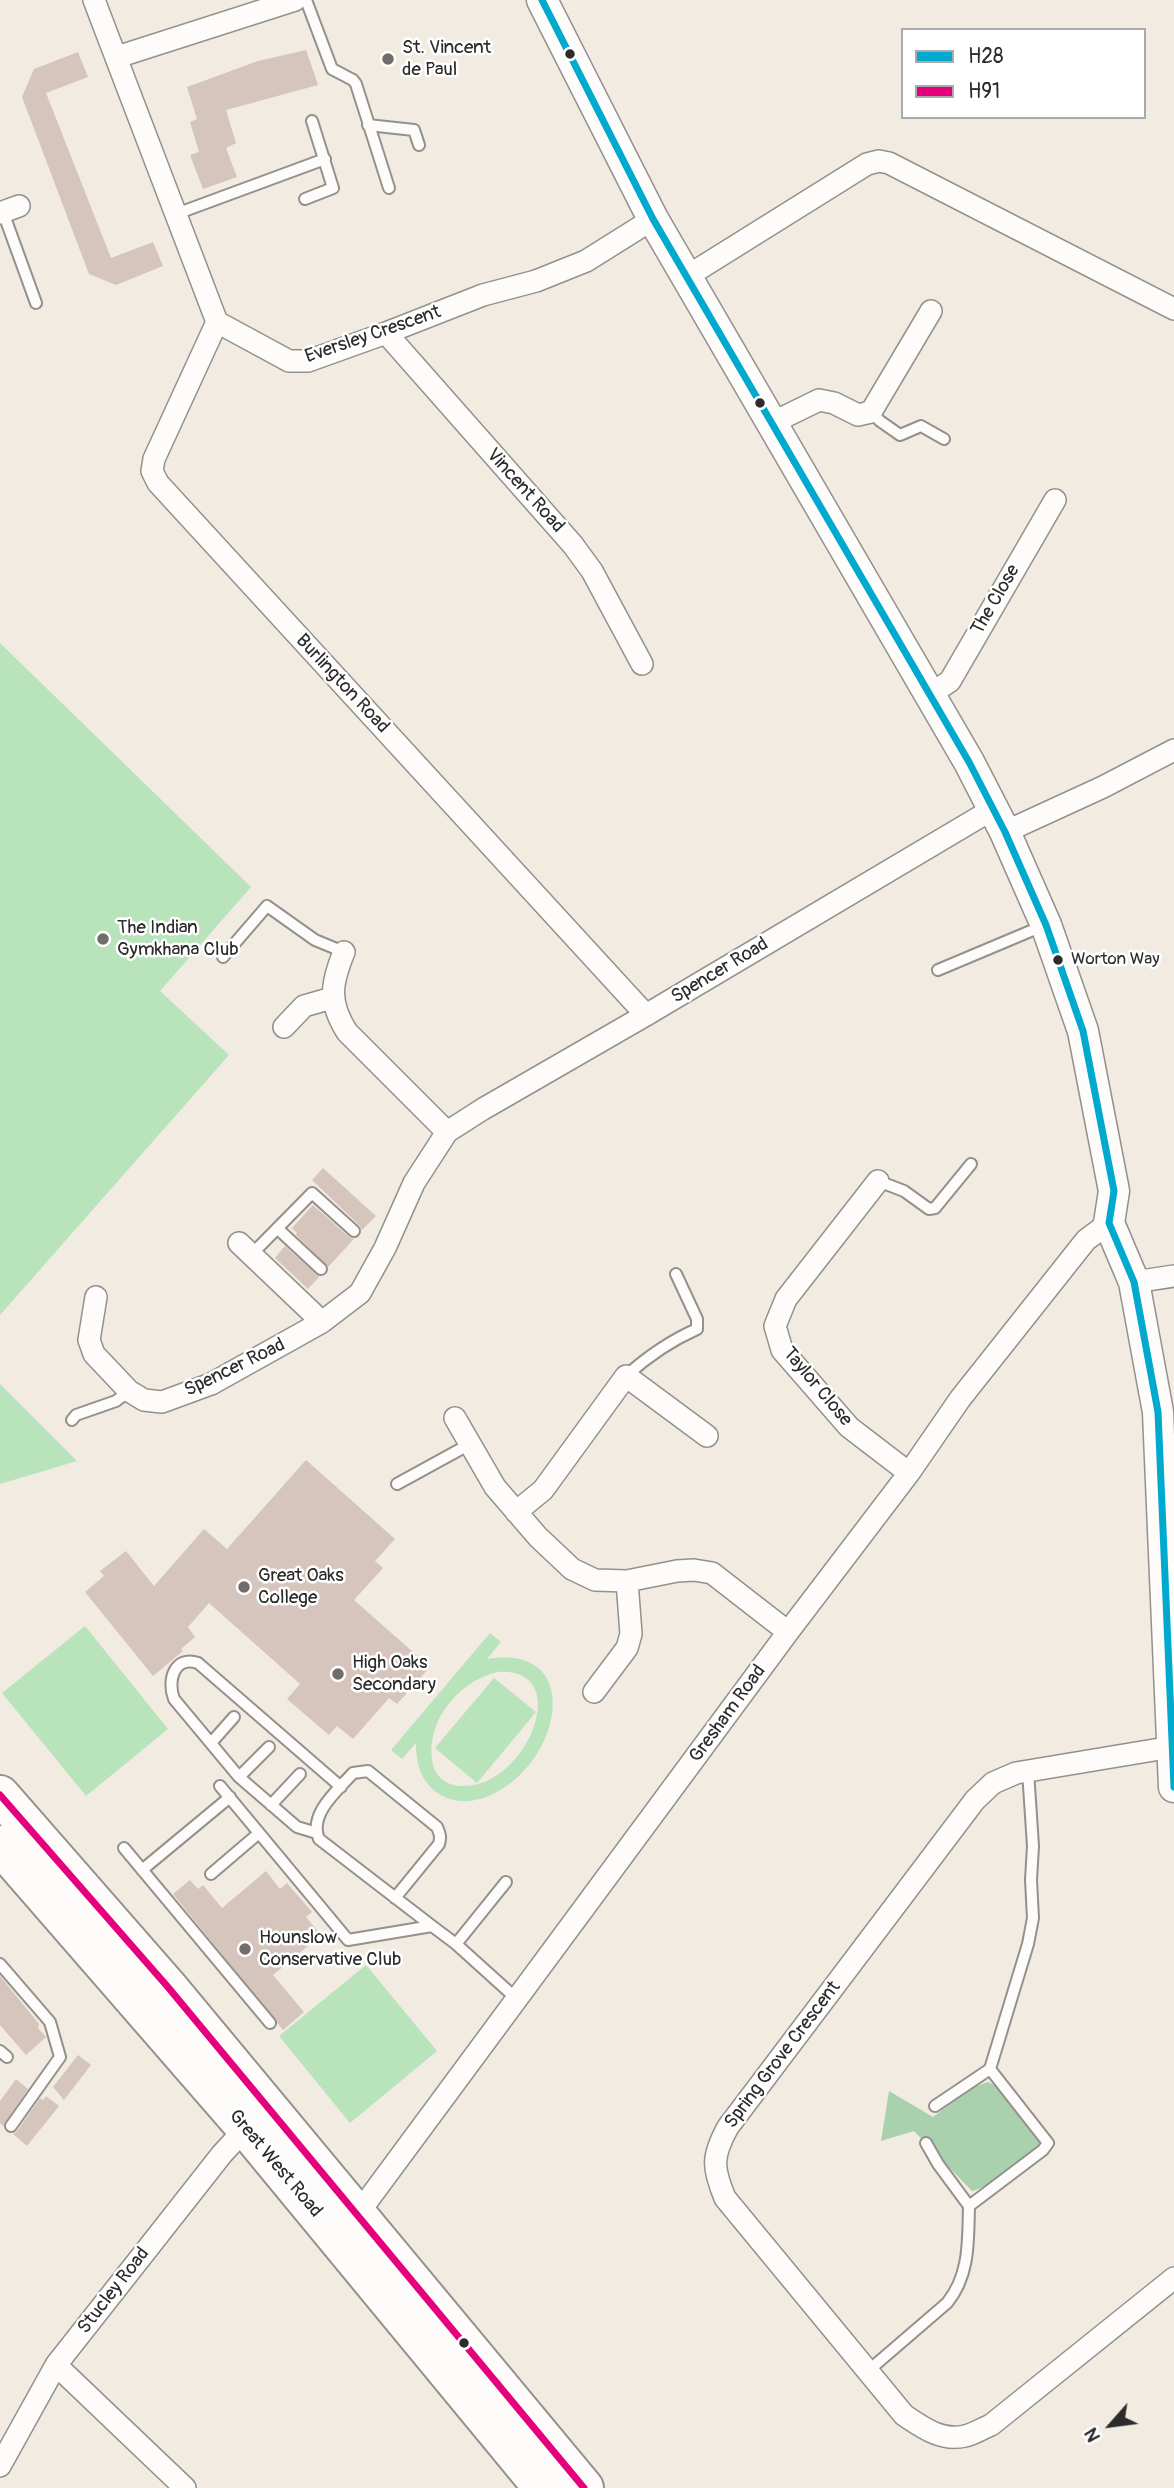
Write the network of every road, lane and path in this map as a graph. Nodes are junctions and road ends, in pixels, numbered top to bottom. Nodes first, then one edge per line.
1 (94, 0) edge
2 (295, 0) edge
3 (306, 0) edge
4 (542, 0) edge
5 (117, 57) junction
6 (312, 121) dead end
7 (368, 125) junction
8 (419, 145) dead end
9 (325, 159) junction
10 (389, 188) dead end
11 (305, 199) dead end
12 (7, 210) edge
13 (176, 214) junction
14 (653, 219) junction
15 (686, 276) junction
16 (36, 303) dead end
17 (1174, 309) edge
18 (931, 311) dead end
19 (217, 321) junction
20 (386, 334) junction
21 (871, 412) junction
22 (772, 423) junction
23 (944, 439) dead end
24 (1055, 500) dead end
25 (642, 664) dead end
26 (932, 694) junction
27 (1174, 750) edge
28 (999, 820) junction
29 (1046, 925) junction
30 (344, 952) joint
31 (223, 957) dead end
32 (938, 970) dead end
33 (332, 998) junction
34 (646, 1015) junction
35 (284, 1027) dead end
36 (447, 1132) junction
37 (971, 1164) dead end
38 (878, 1181) joint
39 (1109, 1223) junction
40 (278, 1229) junction
41 (354, 1231) dead end
42 (245, 1249) joint
43 (321, 1269) dead end
44 (676, 1274) dead end
45 (1174, 1276) edge
46 (1134, 1282) junction
47 (96, 1297) dead end
48 (322, 1322) junction
49 (626, 1376) junction
50 (129, 1391) junction
51 (455, 1419) dead end
52 (72, 1420) dead end
53 (707, 1436) dead end
54 (470, 1444) junction
55 (909, 1473) junction
56 (397, 1483) dead end
57 (516, 1513) junction
58 (627, 1581) junction
59 (788, 1632) junction
60 (594, 1692) dead end
61 (234, 1717) dead end
62 (211, 1743) junction
63 (269, 1747) dead end
64 (1172, 1747) junction
65 (1028, 1771) junction
66 (300, 1774) dead end
67 (239, 1777) junction
68 (220, 1786) dead end
69 (341, 1787) junction
70 (1174, 1787) edge
71 (0, 1795) edge
72 (230, 1797) junction
73 (271, 1805) junction
74 (259, 1833) junction
75 (317, 1833) junction
76 (0, 1845) edge
77 (124, 1848) dead end
78 (142, 1870) junction
79 (211, 1874) dead end
80 (506, 1882) dead end
81 (395, 1898) junction
82 (432, 1926) junction
83 (456, 1944) junction
84 (0, 1964) edge
85 (518, 2000) junction
86 (270, 2023) dead end
87 (990, 2069) junction
88 (935, 2106) dead end
89 (11, 2126) dead end
90 (246, 2128) junction
91 (926, 2143) dead end
92 (969, 2206) junction
93 (357, 2215) junction
94 (1174, 2277) edge
95 (56, 2365) junction
96 (868, 2371) junction
97 (0, 2466) edge
98 (185, 2488) edge
99 (544, 2488) edge
100 (584, 2488) edge

1 - 5 street
2 - 5 street
3 - 7 lane
4 - 14 main road
5 - 13 street
6 - 9 lane
7 - 8 lane
7 - 10 lane
9 - 11 lane
9 - 13 lane
12 - 16 lane
13 - 19 street
14 - 15 main road
14 - 20 street, Eversley Crescent
15 - 17 street
15 - 22 main road
18 - 21 street
19 - 20 street, Eversley Crescent
19 - 34 street, Burlington Road
20 - 25 street, Vincent Road
21 - 22 street
21 - 23 lane
22 - 26 main road
24 - 26 street, The Close
26 - 28 main road
27 - 28 street
28 - 29 main road
28 - 34 street, Spencer Road
29 - 32 lane
29 - 39 main road
30 - 31 lane
30 - 33 street
33 - 35 street
33 - 36 street
34 - 36 street, Spencer Road
36 - 48 street, Spencer Road
37 - 38 lane
38 - 55 street, Taylor Close
39 - 46 main road
39 - 55 street, Gresham Road
40 - 41 lane
40 - 42 lane
40 - 43 lane
42 - 48 street
44 - 49 lane
45 - 46 street
46 - 64 main road
47 - 50 street, Spencer Road
48 - 50 street, Spencer Road
49 - 53 street
49 - 57 street
50 - 52 lane
51 - 54 street
54 - 56 lane
54 - 57 street
55 - 59 street, Gresham Road
57 - 58 street
58 - 59 street
58 - 60 street
59 - 85 street, Gresham Road
61 - 62 lane
62 - 67 lane
62 - 69 lane
63 - 67 lane
64 - 65 street, Spring Grove Crescent
64 - 70 main road
65 - 87 lane
65 - 96 street, Spring Grove Crescent
66 - 73 lane
67 - 73 lane
68 - 72 lane
69 - 75 lane
69 - 81 lane
71 - 93 highway, Great West Road
72 - 74 lane
72 - 78 lane
73 - 75 lane
74 - 79 lane
74 - 82 lane
75 - 81 lane
76 - 90 highway, Great West Road
77 - 78 lane
78 - 86 lane
80 - 83 lane
81 - 82 lane
82 - 83 lane
83 - 85 lane
84 - 89 lane
85 - 93 street, Gresham Road
87 - 88 lane
87 - 92 lane
90 - 95 street, Stucley Road
90 - 99 highway, Great West Road
91 - 92 lane
92 - 96 lane
93 - 100 highway, Great West Road
94 - 96 street, Spring Grove Crescent
95 - 97 street, Stucley Road
95 - 98 street

